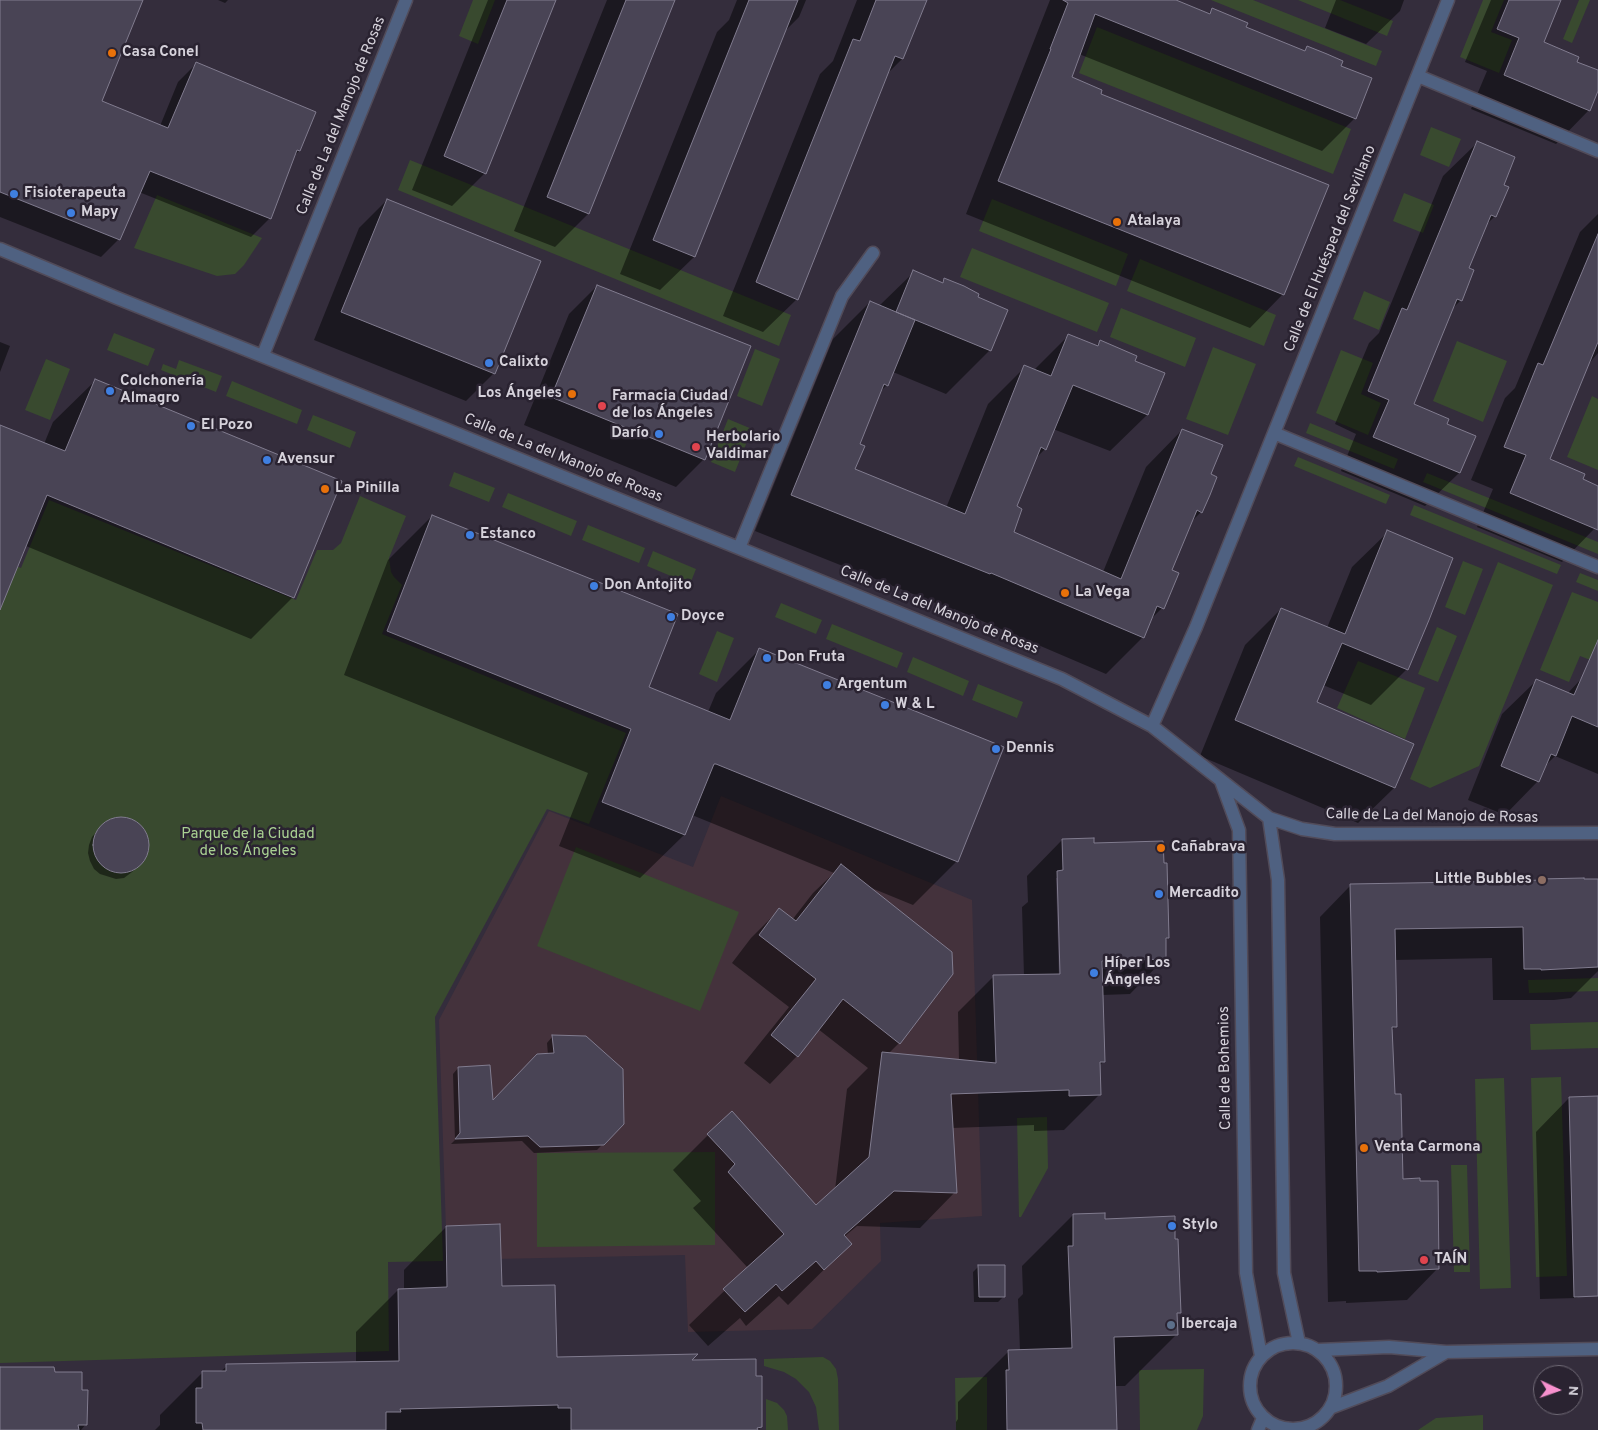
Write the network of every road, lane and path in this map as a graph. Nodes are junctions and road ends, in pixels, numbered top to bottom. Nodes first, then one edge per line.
1 (406, 0) edge
2 (1448, 0) edge
3 (1418, 76) junction
4 (1598, 151) edge
5 (0, 249) edge
6 (873, 254) dead end
7 (263, 355) junction
8 (1274, 433) junction
9 (739, 548) junction
10 (1597, 566) edge
11 (1152, 726) junction
12 (1221, 781) junction
13 (1269, 818) junction
14 (1598, 834) edge
15 (1299, 1343) junction
16 (1598, 1349) edge
17 (1319, 1350) junction
18 (1446, 1352) junction
19 (1262, 1356) junction
20 (1330, 1408) junction
21 (1263, 1418) junction
22 (1317, 1426) edge
23 (1258, 1430) edge

1 - 7 street, Calle de La del Manojo de Rosas
2 - 3 street, Calle de El Huésped del Sevillano
3 - 4 street
3 - 8 street, Calle de El Huésped del Sevillano
5 - 7 street, Calle de La del Manojo de Rosas
6 - 9 street
7 - 9 street, Calle de La del Manojo de Rosas
8 - 10 street
8 - 11 street, Calle de El Huésped del Sevillano
9 - 11 street, Calle de La del Manojo de Rosas
11 - 12 street, Calle de La del Manojo de Rosas
12 - 13 street, Calle de La del Manojo de Rosas
12 - 19 street, Calle de Bohemios
13 - 14 street, Calle de La del Manojo de Rosas
13 - 15 street
15 - 17 street
15 - 19 street
16 - 18 street
17 - 18 street
17 - 20 street
18 - 20 street
19 - 21 street
20 - 22 street
21 - 22 street
21 - 23 street

